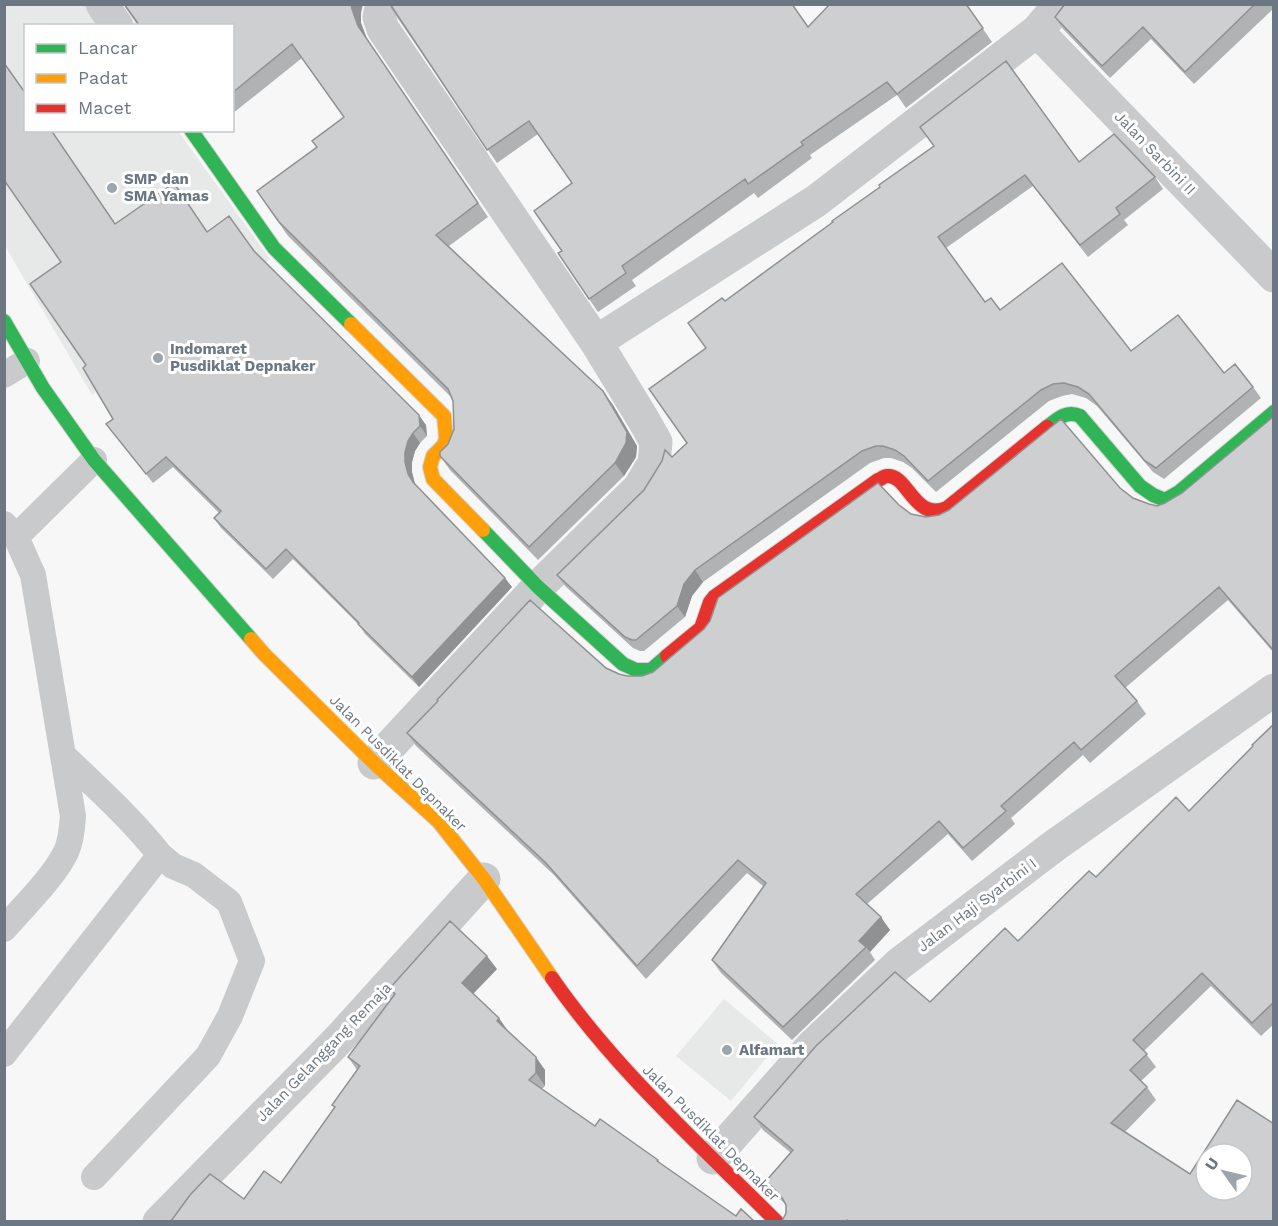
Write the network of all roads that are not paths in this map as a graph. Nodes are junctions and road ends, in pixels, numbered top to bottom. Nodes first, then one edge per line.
1 (102, 4) edge
2 (382, 4) edge
3 (1060, 4) edge
4 (116, 24) edge
5 (1037, 31) junction
6 (192, 132) edge
7 (1274, 276) edge
8 (4, 321) edge
9 (596, 342) junction
10 (27, 361) junction
11 (4, 375) edge
12 (1274, 412) edge
13 (94, 460) junction
14 (10, 531) edge
15 (538, 587) junction
16 (1274, 690) edge
17 (63, 754) junction
18 (374, 763) junction
19 (160, 855) junction
20 (484, 879) junction
21 (4, 929) edge
22 (4, 1054) edge
23 (713, 1158) junction
24 (94, 1177) dead end
25 (159, 1221) edge
26 (777, 1221) edge

1 - 4 street
2 - 9 street
3 - 5 street
5 - 7 street, Jalan Sarbini II
5 - 9 street
6 - 15 street
8 - 10 street, Jalan Pusdiklat Depnaker
9 - 15 street
10 - 11 lane
10 - 13 street, Jalan Pusdiklat Depnaker
12 - 15 street
13 - 14 lane
13 - 18 street, Jalan Pusdiklat Depnaker
14 - 17 lane
15 - 18 street
16 - 23 street, Jalan Haji Syarbini I
17 - 19 lane
17 - 21 lane
18 - 20 street, Jalan Pusdiklat Depnaker
19 - 22 lane
19 - 24 lane
20 - 23 street, Jalan Pusdiklat Depnaker
20 - 25 street, Jalan Gelanggang Remaja
23 - 26 street, Jalan Pusdiklat Depnaker

